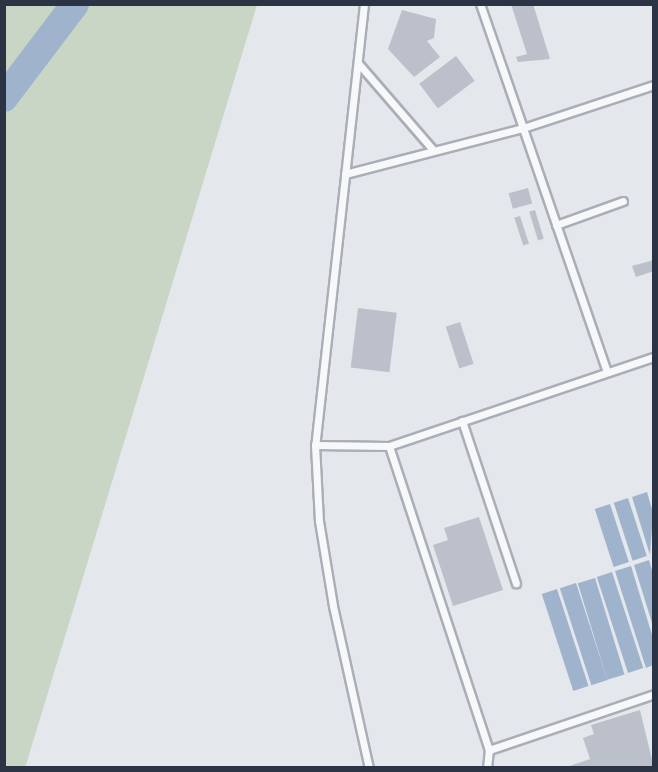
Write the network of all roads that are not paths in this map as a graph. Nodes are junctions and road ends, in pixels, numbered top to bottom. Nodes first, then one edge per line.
1 (364, 4) edge
2 (480, 4) edge
3 (358, 63) junction
4 (654, 85) edge
5 (523, 128) junction
6 (434, 151) junction
7 (345, 174) junction
8 (623, 201) dead end
9 (556, 225) junction
10 (654, 357) edge
11 (607, 372) junction
12 (462, 421) junction
13 (315, 445) junction
14 (389, 446) junction
15 (516, 583) dead end
16 (653, 696) edge
17 (489, 750) junction
18 (369, 768) edge
19 (487, 768) edge

1 - 3 lane
2 - 5 lane
3 - 6 lane
3 - 7 lane
4 - 5 lane
5 - 6 lane
5 - 9 lane
6 - 7 lane
7 - 13 lane
8 - 9 lane
9 - 11 lane
10 - 11 lane
11 - 12 lane
12 - 14 lane
12 - 15 lane
13 - 14 lane
13 - 18 lane
14 - 17 lane
16 - 17 lane
17 - 19 lane

